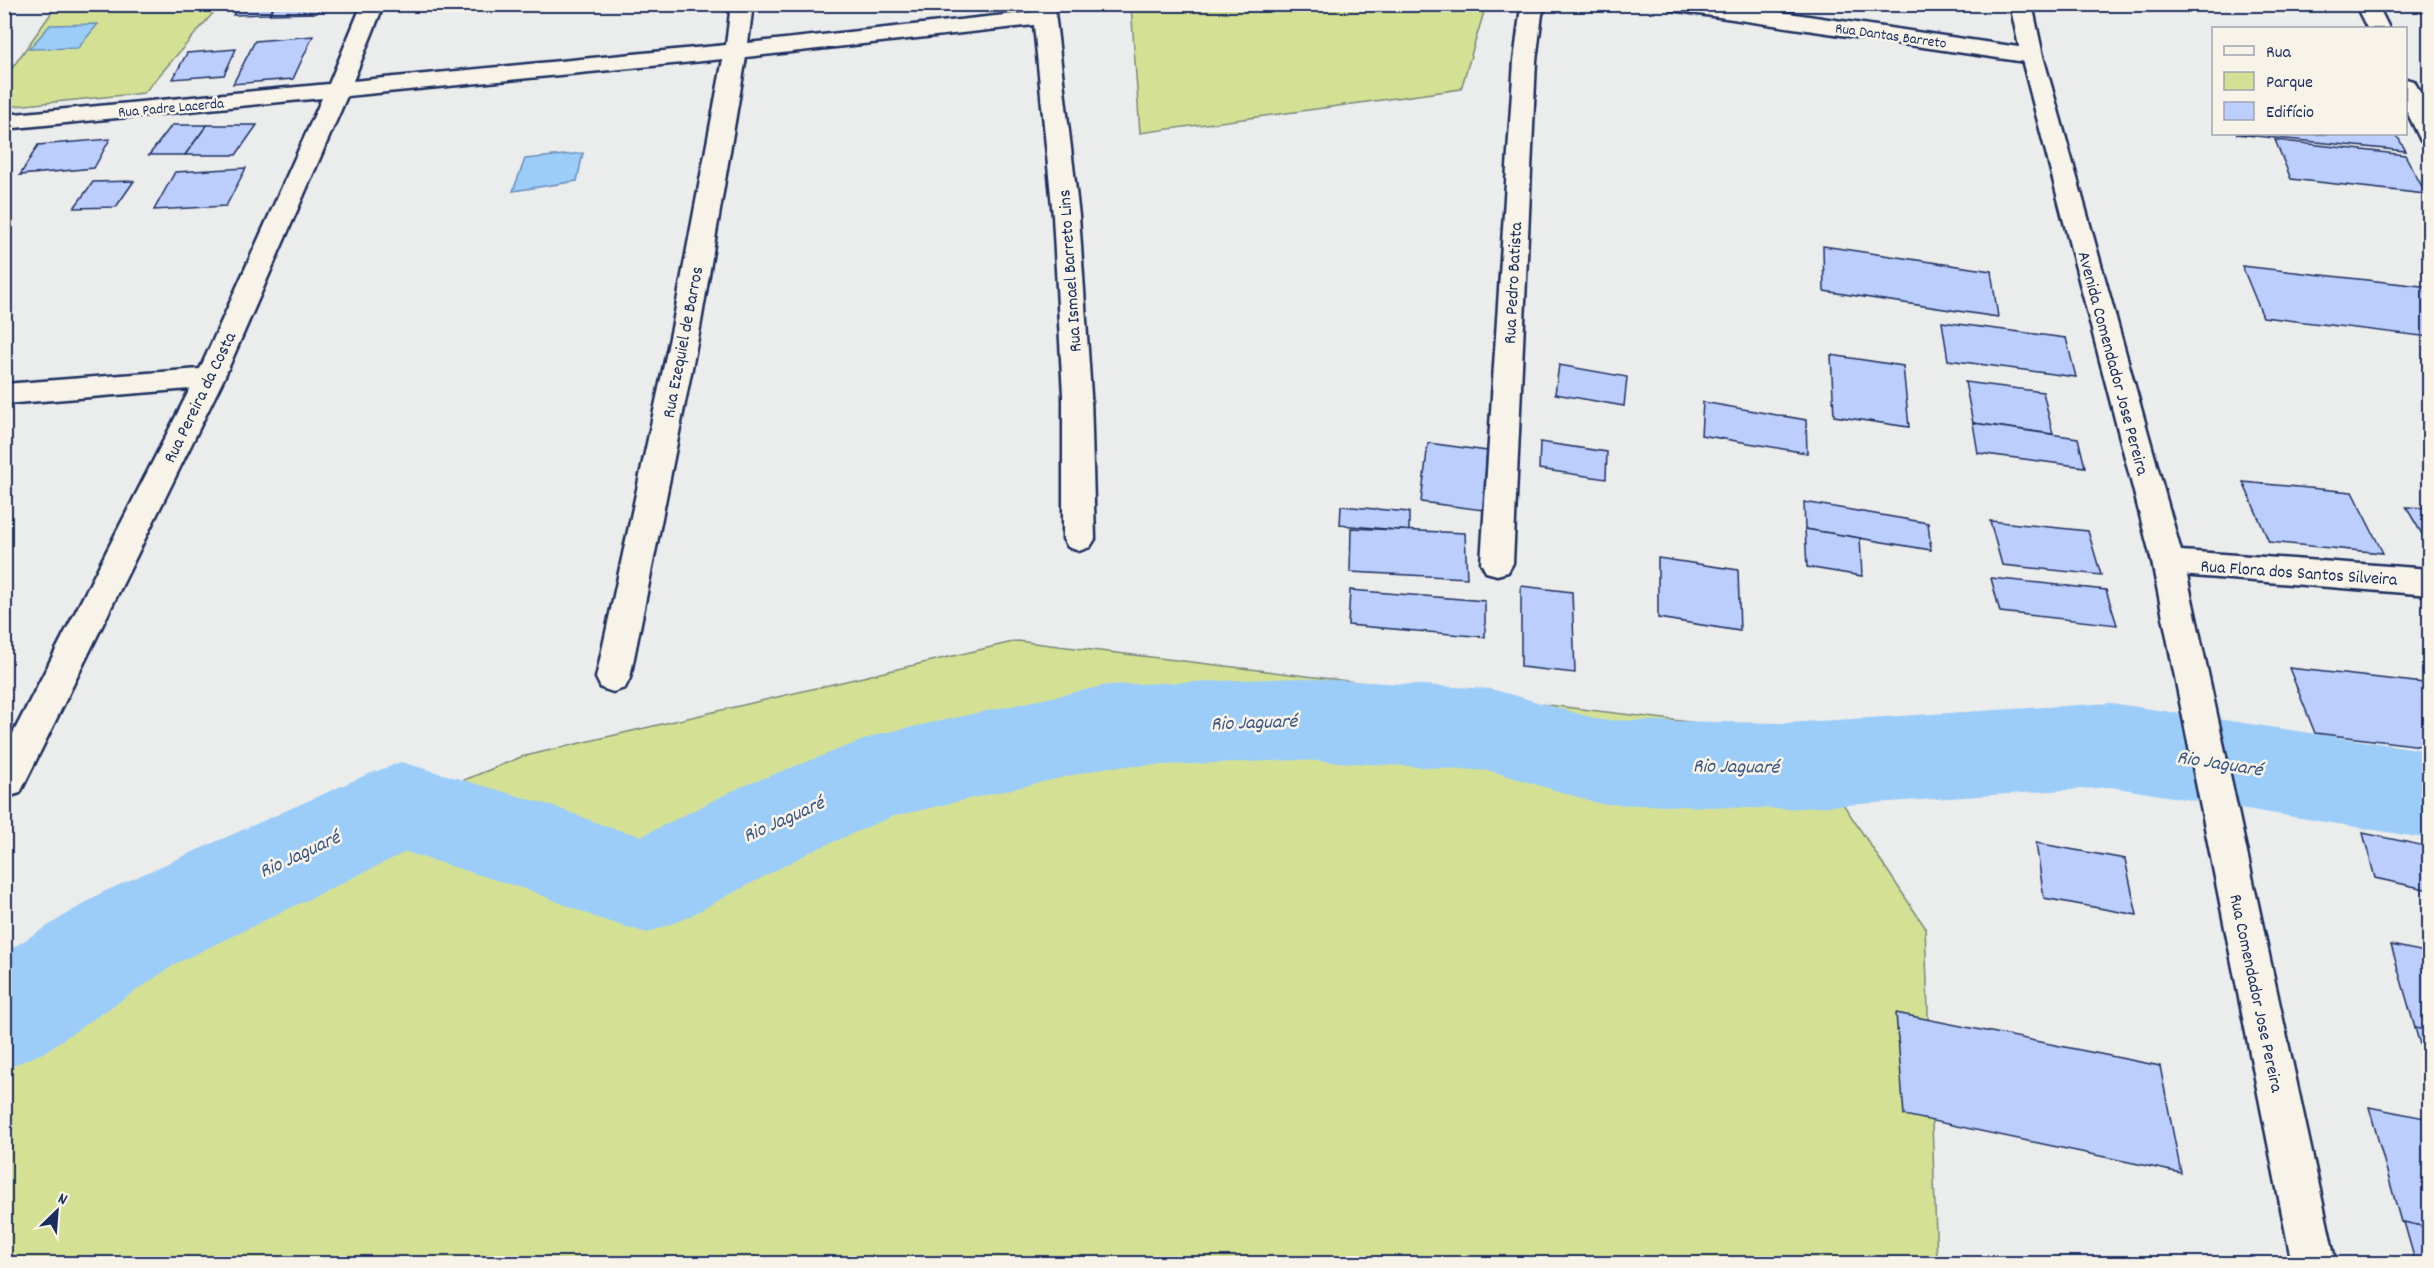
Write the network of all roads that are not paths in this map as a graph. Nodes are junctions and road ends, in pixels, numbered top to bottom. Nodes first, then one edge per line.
1 (373, 4) edge
2 (742, 4) edge
3 (1537, 4) edge
4 (1678, 4) edge
5 (2021, 4) edge
6 (2366, 4) edge
7 (1043, 11) edge
8 (2378, 27) edge
9 (736, 51) junction
10 (2032, 56) junction
11 (338, 91) junction
12 (2415, 93) edge
13 (4, 122) edge
14 (2430, 136) edge
15 (210, 378) junction
16 (4, 394) edge
17 (1079, 539) dead end
18 (2168, 562) junction
19 (1497, 563) dead end
20 (2430, 582) edge
21 (612, 678) dead end
22 (2201, 723) joint
23 (6, 782) edge
24 (2314, 1263) edge

1 - 11 street, Rua Pereira da Costa
2 - 9 street, Rua Ezequiel de Barros
3 - 19 street, Rua Pedro Batista
4 - 10 street, Rua Dantas Barreto
5 - 10 street, Avenida Comendador Jose Pereira
6 - 8 street
7 - 9 street, Rua Padre Lacerda
7 - 17 street, Rua Ismael Barreto Lins
9 - 11 street, Rua Padre Lacerda
9 - 21 street, Rua Ezequiel de Barros
10 - 18 street, Avenida Comendador Jose Pereira
11 - 13 street, Rua Padre Lacerda
11 - 15 street, Rua Pereira da Costa
12 - 14 street
15 - 16 street
15 - 23 street, Rua Pereira da Costa
18 - 20 street, Rua Flora dos Santos Silveira
18 - 22 street, Avenida Comendador Jose Pereira
22 - 24 street, Rua Comendador Jose Pereira

